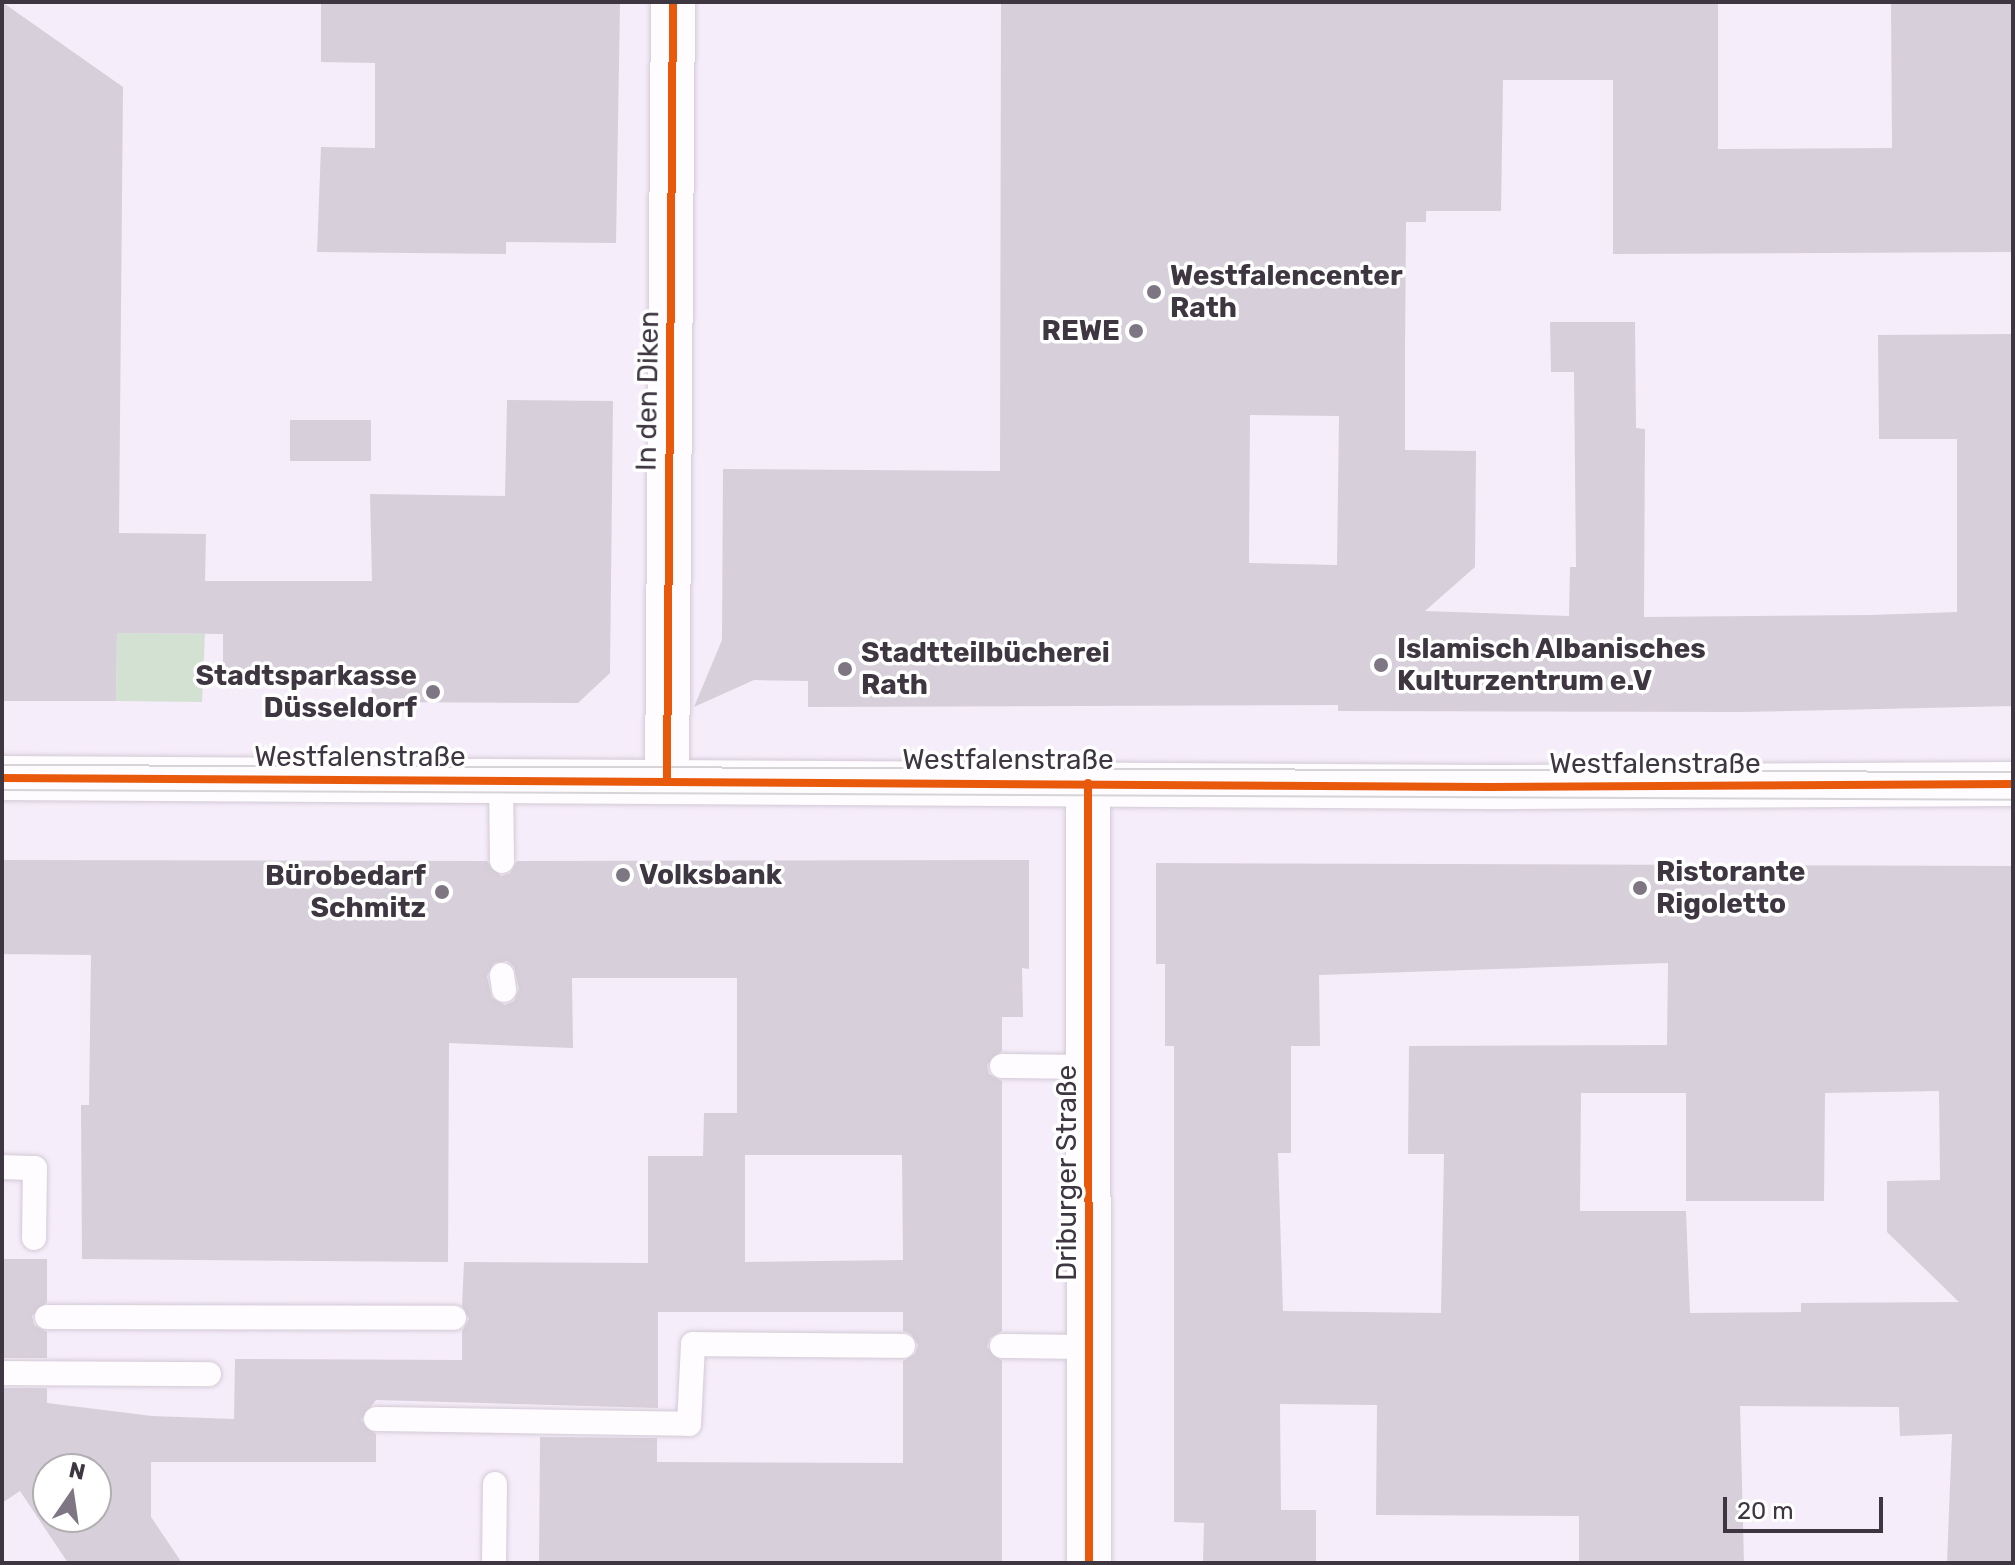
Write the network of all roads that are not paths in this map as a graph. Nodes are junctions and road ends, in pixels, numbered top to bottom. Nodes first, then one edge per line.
1 (673, 2) edge
2 (2, 778) edge
3 (501, 779) junction
4 (667, 781) junction
5 (1088, 783) junction
6 (2013, 784) edge
7 (502, 861) dead end
8 (1002, 1066) dead end
9 (1089, 1067) junction
10 (2, 1167) edge
11 (34, 1238) dead end
12 (47, 1317) dead end
13 (454, 1318) dead end
14 (903, 1346) dead end
15 (1002, 1346) dead end
16 (1090, 1347) junction
17 (2, 1373) edge
18 (209, 1374) dead end
19 (376, 1419) dead end
20 (495, 1484) dead end
21 (494, 1563) edge
22 (1089, 1563) edge

1 - 4 street, In den Diken
2 - 3 street, Westfalenstraße
3 - 4 street, Westfalenstraße
3 - 7 lane
4 - 5 street, Westfalenstraße
5 - 6 street, Westfalenstraße
5 - 9 street, Driburger Straße
8 - 9 lane
9 - 16 street, Driburger Straße
10 - 11 lane
12 - 13 lane
14 - 19 lane
15 - 16 lane
16 - 22 street, Driburger Straße
17 - 18 lane
20 - 21 lane

